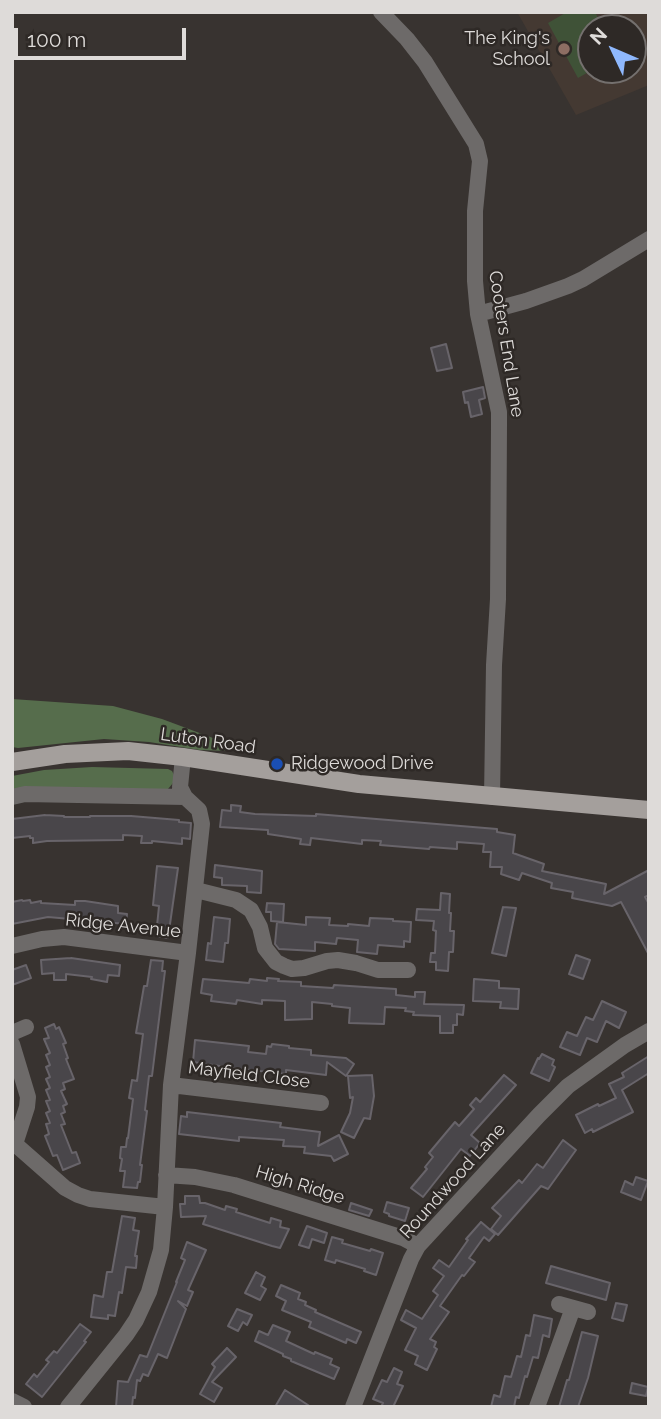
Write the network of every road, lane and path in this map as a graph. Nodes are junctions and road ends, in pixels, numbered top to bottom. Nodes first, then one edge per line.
1 (381, 12) edge
2 (649, 239) edge
3 (478, 314) junction
4 (183, 757) junction
5 (12, 762) edge
6 (12, 797) edge
7 (185, 797) junction
8 (492, 797) junction
9 (649, 810) edge
10 (196, 890) junction
11 (12, 946) edge
12 (188, 953) junction
13 (408, 970) dead end
14 (649, 1031) edge
15 (12, 1044) edge
16 (171, 1086) junction
17 (321, 1103) dead end
18 (14, 1145) edge
19 (166, 1175) junction
20 (165, 1207) junction
21 (418, 1246) junction
22 (573, 1308) dead end
23 (12, 1401) edge
24 (24, 1407) edge
25 (68, 1407) edge
26 (354, 1407) edge
27 (537, 1407) edge

1 - 3 street, Cooters End Lane
2 - 3 street
3 - 8 street, Cooters End Lane
4 - 5 main road, Luton Road
4 - 7 street
4 - 8 main road, Luton Road
6 - 7 street
7 - 10 street
8 - 9 main road, Luton Road
10 - 12 street
10 - 13 street
11 - 12 street, Ridge Avenue
12 - 16 street
14 - 21 street, Roundwood Lane
15 - 18 street
16 - 17 street, Mayfield Close
16 - 19 street
18 - 20 street
19 - 20 street
19 - 21 street, High Ridge
20 - 25 street
21 - 26 street, Roundwood Lane
22 - 27 street
23 - 24 street

